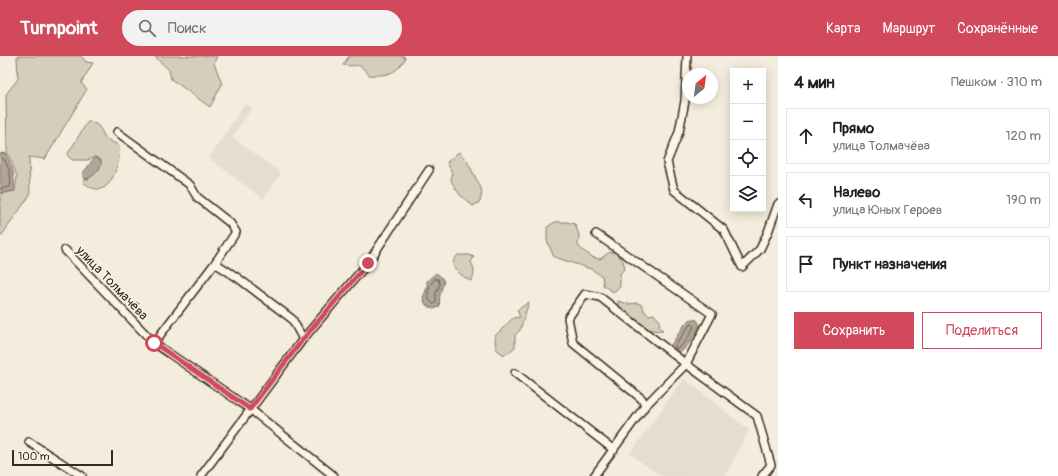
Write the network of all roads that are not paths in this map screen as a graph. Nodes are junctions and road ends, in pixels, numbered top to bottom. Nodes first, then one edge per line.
1 (687, 56) edge
2 (117, 132) dead end
3 (429, 170) dead end
4 (778, 204) edge
5 (596, 234) dead end
6 (65, 250) dead end
7 (215, 263) junction
8 (303, 339) junction
9 (154, 343) junction
10 (686, 364) junction
11 (514, 373) dead end
12 (645, 406) junction
13 (250, 409) junction
14 (29, 442) dead end
15 (614, 450) junction
16 (203, 475) edge
17 (82, 476) edge
18 (334, 476) edge
19 (594, 476) edge
20 (762, 476) edge

1 - 4 street
2 - 7 street
3 - 8 street
5 - 10 street
6 - 9 street, улица Толмачёва
7 - 8 street
7 - 9 street
8 - 13 street
9 - 13 street, улица Толмачёва
10 - 12 street
10 - 12 street
10 - 20 street
11 - 15 street
12 - 15 street
13 - 16 street
13 - 18 street, улица Толмачёва
14 - 17 street
15 - 19 street

